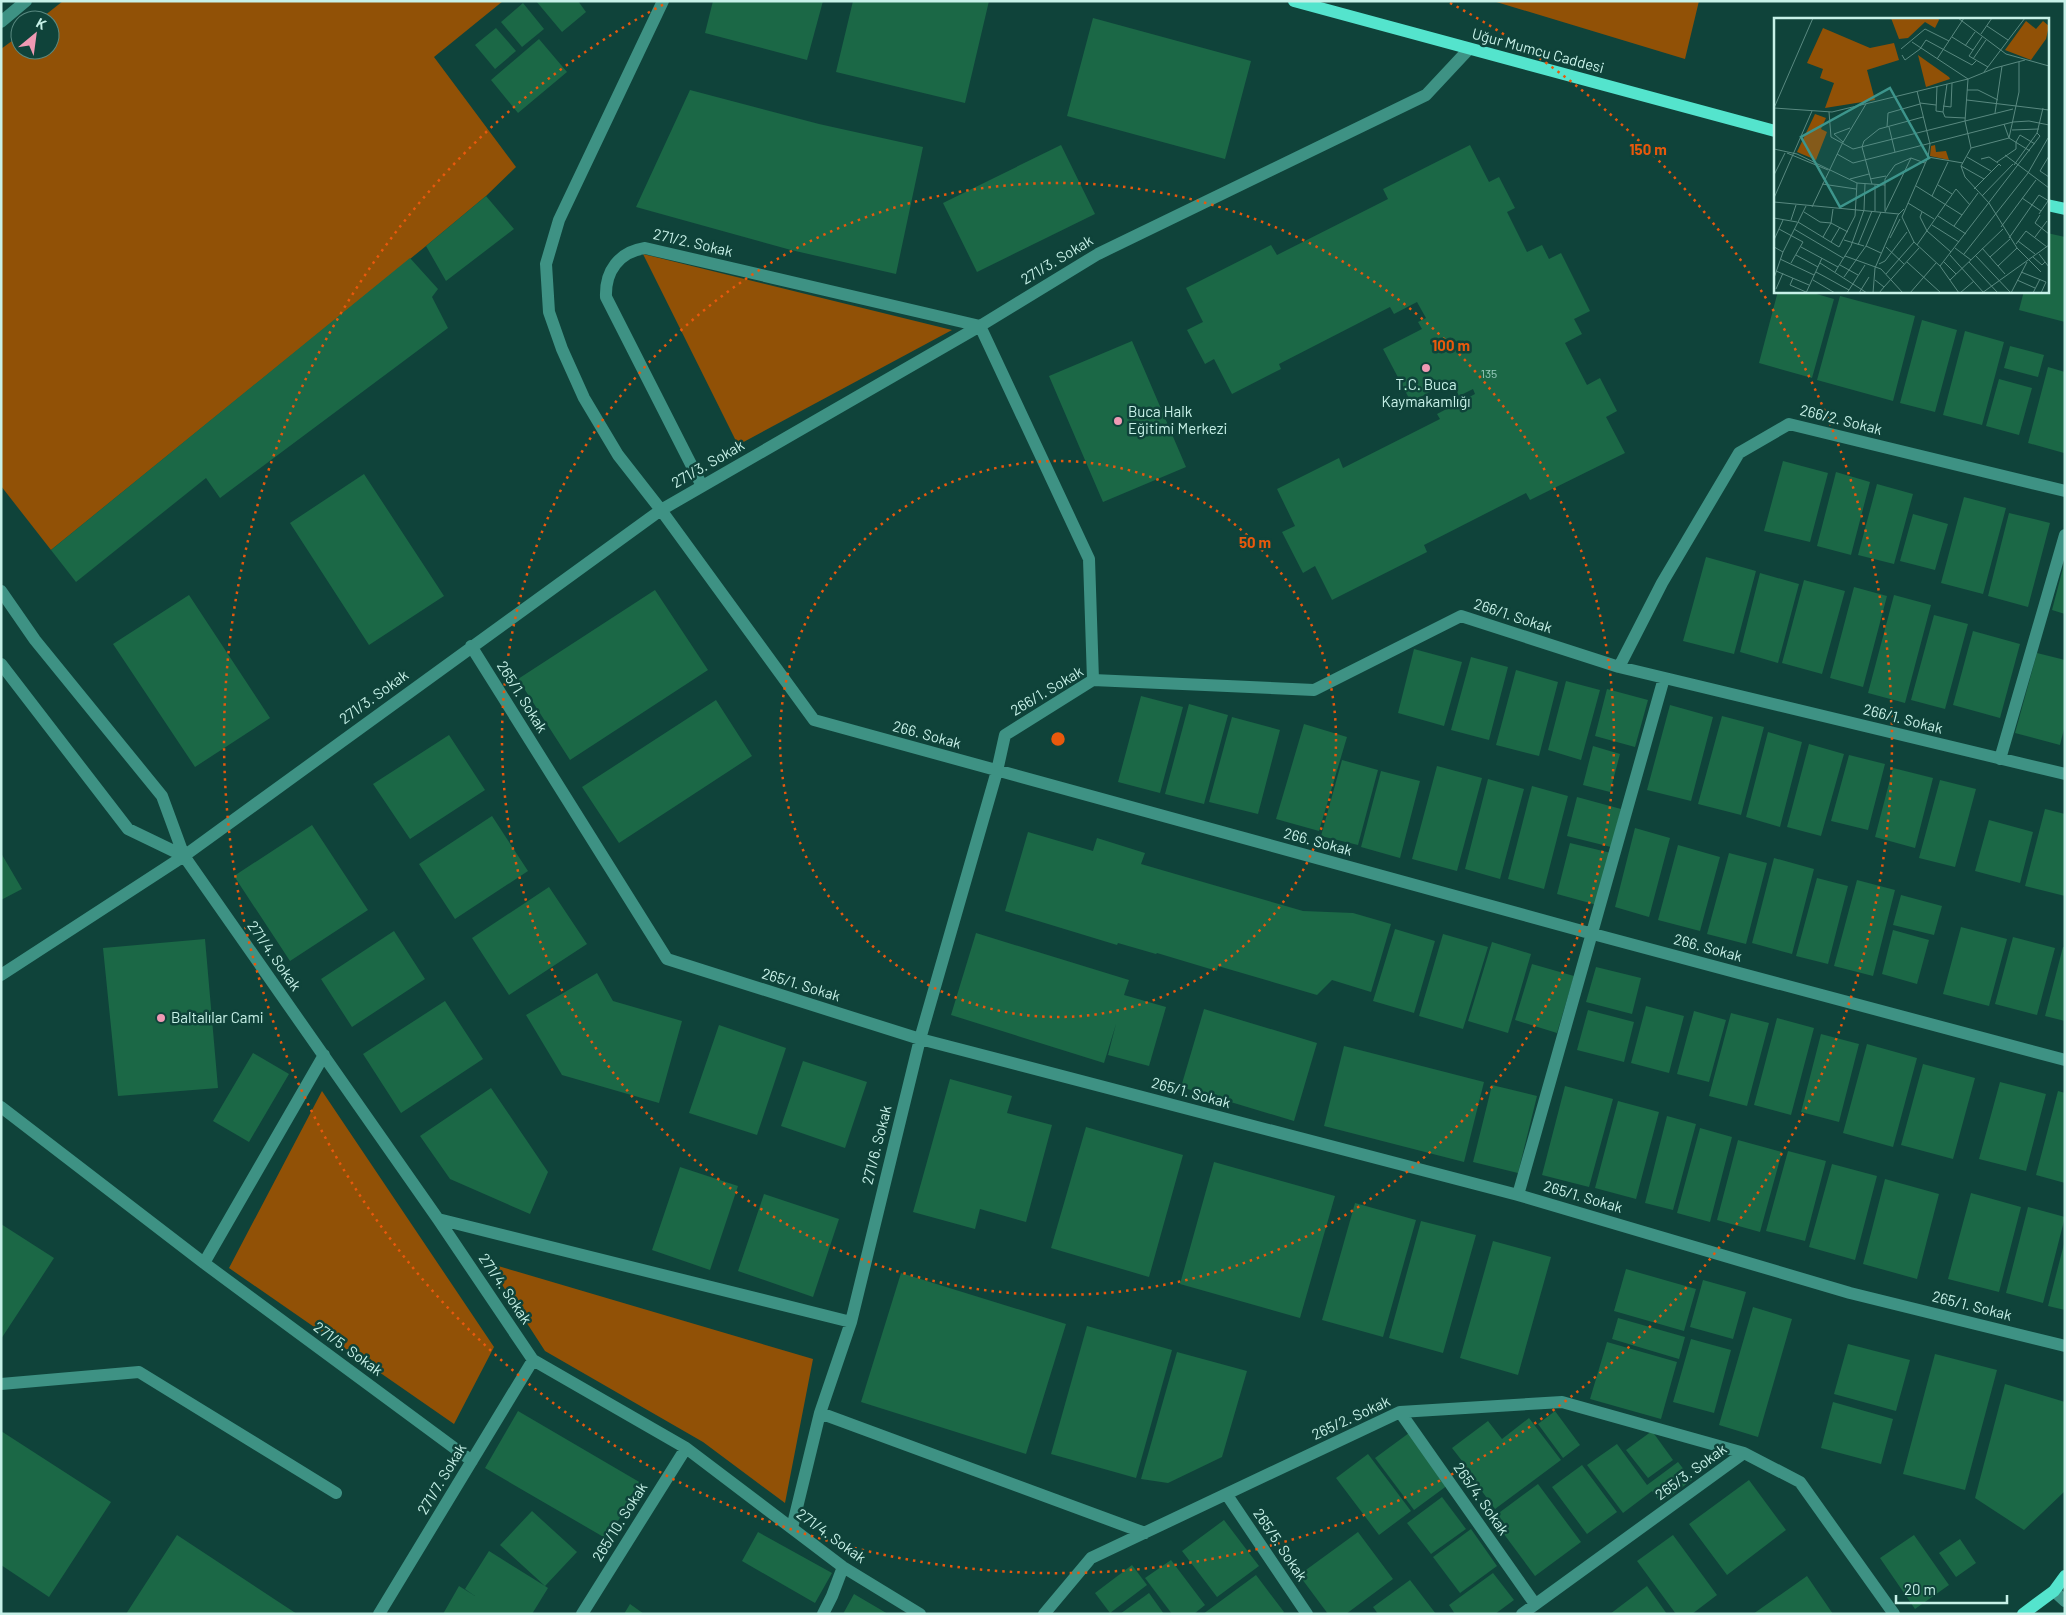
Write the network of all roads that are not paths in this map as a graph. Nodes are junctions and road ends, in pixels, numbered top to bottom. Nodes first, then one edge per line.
1 (26, 1) edge
2 (663, 1) edge
3 (1294, 1) edge
4 (1, 22) edge
5 (1469, 49) junction
6 (1774, 131) edge
7 (2048, 204) edge
8 (2065, 209) edge
9 (980, 326) junction
10 (702, 486) junction
11 (2065, 490) edge
12 (661, 510) junction
13 (2065, 535) edge
14 (1, 591) edge
15 (471, 646) junction
16 (1, 664) edge
17 (1619, 667) junction
18 (1664, 678) junction
19 (1093, 680) junction
20 (2000, 759) junction
21 (997, 771) junction
22 (2065, 774) edge
23 (184, 856) junction
24 (1593, 934) junction
25 (1, 975) edge
26 (920, 1039) junction
27 (324, 1055) junction
28 (2065, 1060) edge
29 (1, 1107) edge
30 (1518, 1195) junction
31 (438, 1218) junction
32 (204, 1263) junction
33 (850, 1322) junction
34 (2065, 1346) edge
35 (533, 1360) junction
36 (1, 1384) edge
37 (1400, 1412) junction
38 (820, 1413) junction
39 (686, 1448) junction
40 (1744, 1453) junction
41 (472, 1461) junction
42 (336, 1493) dead end
43 (1227, 1495) junction
44 (792, 1528) junction
45 (1145, 1533) junction
46 (843, 1567) junction
47 (2065, 1576) edge
48 (2054, 1591) junction
49 (2065, 1601) edge
50 (1535, 1604) junction
51 (379, 1614) edge
52 (582, 1614) edge
53 (823, 1614) edge
54 (920, 1614) edge
55 (1044, 1614) edge
56 (1307, 1614) edge
57 (1522, 1614) edge
58 (1894, 1614) edge
59 (2023, 1614) edge

1 - 4 street
2 - 12 street
3 - 5 main road, Uğur Mumcu Caddesi
5 - 6 main road, Uğur Mumcu Caddesi
5 - 9 street, 271/3. Sokak
7 - 8 main road
9 - 10 street, 271/3. Sokak
9 - 10 street, 271/2. Sokak
9 - 19 street
10 - 12 street, 271/3. Sokak
11 - 17 street, 266/2. Sokak
12 - 15 street, 271/3. Sokak
12 - 21 street, 266. Sokak
13 - 20 street
14 - 23 street, 271/4. Sokak
15 - 23 street, 271/3. Sokak
15 - 26 street, 265/1. Sokak
16 - 23 street, 271/4. Sokak
17 - 18 street, 266/1. Sokak
17 - 19 street, 266/1. Sokak
18 - 20 street, 266/1. Sokak
18 - 24 street
19 - 21 street, 266/1. Sokak
20 - 22 street, 266/1. Sokak
21 - 24 street, 266. Sokak
21 - 26 street, 271/6. Sokak
23 - 25 street, 271/3. Sokak
23 - 27 street, 271/4. Sokak
24 - 28 street, 266. Sokak
24 - 30 street
26 - 30 street, 265/1. Sokak
26 - 33 street, 271/6. Sokak
27 - 31 street, 271/4. Sokak
27 - 32 street
29 - 32 street, 271/5. Sokak
30 - 34 street, 265/1. Sokak
31 - 33 street
31 - 35 street, 271/4. Sokak
32 - 41 street, 271/5. Sokak
33 - 38 street, 271/6. Sokak
35 - 39 street, 271/4. Sokak
35 - 41 street, 271/7. Sokak
36 - 42 street
37 - 40 street, 265/2. Sokak
37 - 43 street, 265/2. Sokak
37 - 50 street, 265/4. Sokak
38 - 44 street, 271/6. Sokak
38 - 45 street
39 - 44 street, 271/4. Sokak
39 - 52 street, 265/10. Sokak
40 - 50 street, 265/3. Sokak
40 - 58 street, 265/3. Sokak
41 - 51 street, 271/7. Sokak
43 - 45 street, 265/2. Sokak
43 - 56 street, 265/5. Sokak
44 - 46 street, 271/4. Sokak
45 - 55 street, 265/2. Sokak
46 - 53 street
46 - 54 street, 271/4. Sokak
47 - 48 main road
48 - 49 street
48 - 59 main road
50 - 57 street, 265/3. Sokak

